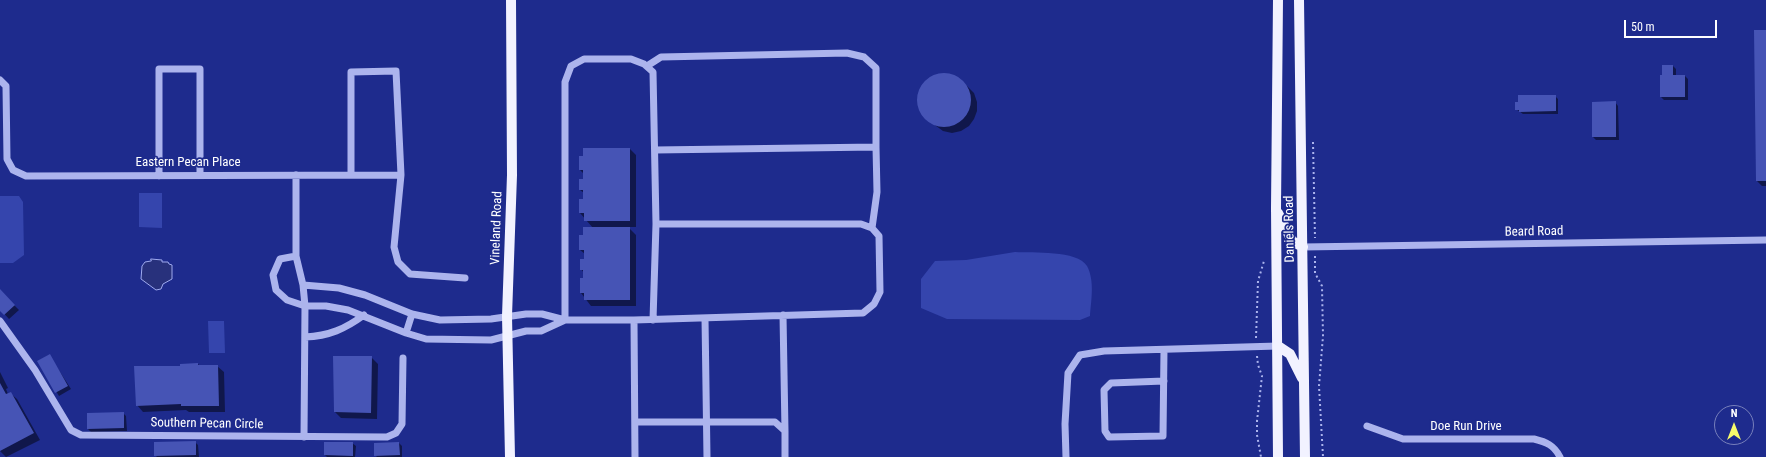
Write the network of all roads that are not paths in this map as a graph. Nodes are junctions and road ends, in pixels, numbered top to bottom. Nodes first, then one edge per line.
1 (1278, 3) edge
2 (1299, 3) edge
3 (511, 5) edge
4 (646, 66) junction
5 (0, 80) edge
6 (876, 147) junction
7 (655, 150) junction
8 (200, 175) junction
9 (296, 175) junction
10 (351, 175) junction
11 (401, 175) junction
12 (159, 176) junction
13 (1276, 208) junction
14 (656, 224) junction
15 (872, 228) junction
16 (1766, 240) edge
17 (1303, 247) junction
18 (296, 256) junction
19 (465, 278) dead end
20 (303, 284) junction
21 (305, 306) junction
22 (412, 314) junction
23 (364, 315) junction
24 (507, 316) junction
25 (783, 316) junction
26 (705, 318) junction
27 (565, 320) junction
28 (634, 320) junction
29 (654, 320) junction
30 (0, 321) edge
31 (406, 333) junction
32 (508, 336) junction
33 (305, 337) junction
34 (1278, 346) junction
35 (1164, 350) junction
36 (403, 358) dead end
37 (1164, 382) junction
38 (1304, 384) junction
39 (635, 422) junction
40 (707, 422) junction
41 (1367, 426) dead end
42 (785, 431) junction
43 (304, 437) junction
44 (510, 457) edge
45 (635, 457) edge
46 (707, 457) edge
47 (785, 457) edge
48 (1066, 457) edge
49 (1278, 457) edge
50 (1305, 457) edge
51 (1560, 457) edge

1 - 13 main road, Daniels Road
2 - 17 main road, Daniels Road
3 - 24 main road, Vineland Road
4 - 6 street
4 - 7 street
4 - 27 street
5 - 12 street, Eastern Pecan Place
6 - 7 street
6 - 15 street
7 - 14 street
8 - 9 street, Eastern Pecan Place
8 - 12 street, Eastern Pecan Place
8 - 12 street
9 - 10 street, Eastern Pecan Place
9 - 18 street
10 - 11 street, Eastern Pecan Place
10 - 11 street
11 - 19 street
13 - 17 main road
13 - 34 main road, Daniels Road
14 - 15 street
14 - 29 street
15 - 25 street
16 - 17 street, Beard Road
17 - 38 main road, Daniels Road
18 - 20 street
18 - 21 street
20 - 21 street
20 - 22 street
21 - 23 street
21 - 33 street
22 - 24 street
22 - 31 street
23 - 31 street
23 - 33 street
24 - 27 street
24 - 32 main road, Vineland Road
25 - 26 street
25 - 42 street
26 - 29 street
26 - 40 street
27 - 28 street
27 - 32 street
28 - 29 street
28 - 39 street
30 - 43 street, Southern Pecan Circle
31 - 32 street
32 - 44 main road, Vineland Road
33 - 43 street
34 - 35 street
34 - 38 main road
34 - 49 main road, Daniels Road
35 - 37 street
35 - 48 street
36 - 43 street, Southern Pecan Circle
37 - 37 street
38 - 50 main road, Daniels Road
39 - 40 street
39 - 45 street
40 - 42 street
40 - 46 street
41 - 51 street, Doe Run Drive
42 - 47 street

